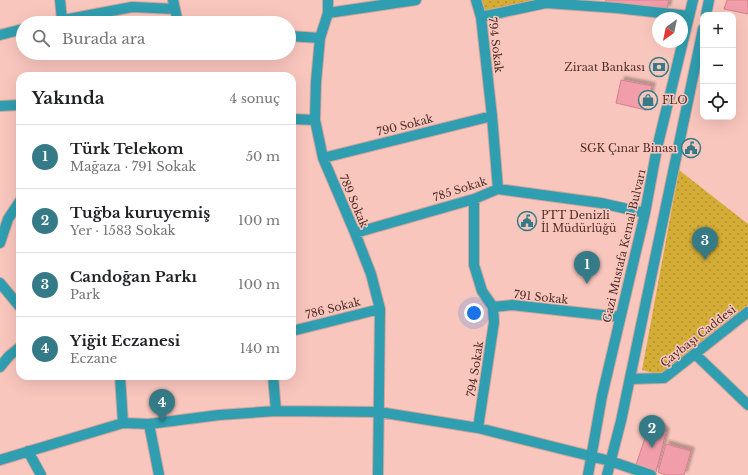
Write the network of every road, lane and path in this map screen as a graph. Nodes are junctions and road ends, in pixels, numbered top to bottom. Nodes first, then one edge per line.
1 (60, 0) edge
2 (328, 0) edge
3 (416, 0) edge
4 (476, 0) edge
5 (693, 0) edge
6 (709, 0) edge
7 (174, 4) edge
8 (707, 12) edge
9 (328, 13) junction
10 (62, 16) edge
11 (84, 16) edge
12 (177, 16) edge
13 (689, 16) junction
14 (481, 18) junction
15 (16, 31) edge
16 (0, 35) edge
17 (296, 36) edge
18 (320, 38) junction
19 (700, 43) edge
20 (16, 105) edge
21 (0, 106) edge
22 (492, 116) junction
23 (296, 119) edge
24 (314, 120) junction
25 (323, 158) junction
26 (498, 189) junction
27 (474, 199) junction
28 (16, 207) edge
29 (645, 213) junction
30 (355, 233) junction
31 (0, 243) edge
32 (0, 283) edge
33 (16, 302) edge
34 (493, 307) junction
35 (380, 309) junction
36 (748, 312) edge
37 (620, 317) junction
38 (296, 330) edge
39 (16, 350) edge
40 (695, 354) junction
41 (0, 367) edge
42 (630, 379) junction
43 (120, 380) edge
44 (274, 380) edge
45 (748, 406) edge
46 (276, 411) junction
47 (379, 412) junction
48 (122, 424) junction
49 (149, 424) junction
50 (478, 428) junction
51 (28, 451) junction
52 (592, 457) junction
53 (0, 460) edge
54 (610, 461) junction
55 (41, 475) edge
56 (159, 475) edge
57 (378, 475) edge
58 (588, 475) edge
59 (606, 475) edge
60 (651, 475) edge

1 - 10 street
2 - 9 street, 789 Sokak
3 - 9 street
4 - 14 street, 794 Sokak
5 - 13 street, Gazi Mustafa Kemal Bulvarı
6 - 8 street
7 - 11 street
7 - 12 street
9 - 18 street, 789 Sokak
13 - 14 street
13 - 29 street, Gazi Mustafa Kemal Bulvarı
14 - 22 street, 794 Sokak
15 - 16 street
17 - 18 street
18 - 24 street, 789 Sokak
19 - 42 street
20 - 21 street
22 - 25 street, 790 Sokak
22 - 26 street, 794 Sokak
23 - 24 street
24 - 25 street, 789 Sokak
25 - 30 street, 789 Sokak
26 - 27 street, 785 Sokak
26 - 29 street, 785 Sokak
27 - 30 street, 785 Sokak
27 - 34 street
28 - 31 street
29 - 37 street, Gazi Mustafa Kemal Bulvarı
30 - 35 street, 789 Sokak
32 - 33 street
34 - 37 street, 791 Sokak
34 - 50 street, 794 Sokak
35 - 38 street, 786 Sokak
35 - 47 street, 789 Sokak
36 - 40 street, Çaybaşı Caddesi
37 - 52 street, Gazi Mustafa Kemal Bulvarı
39 - 41 street
40 - 42 street, Çaybaşı Caddesi
40 - 45 street
42 - 54 street
43 - 48 street
44 - 46 street
46 - 47 street
46 - 49 street
47 - 50 street
47 - 57 street, 789 Sokak
48 - 49 street
48 - 51 street
49 - 56 street
50 - 52 street
51 - 53 street
51 - 55 street
52 - 54 street
52 - 58 street, Gazi Mustafa Kemal Bulvarı
54 - 59 street
54 - 60 street

